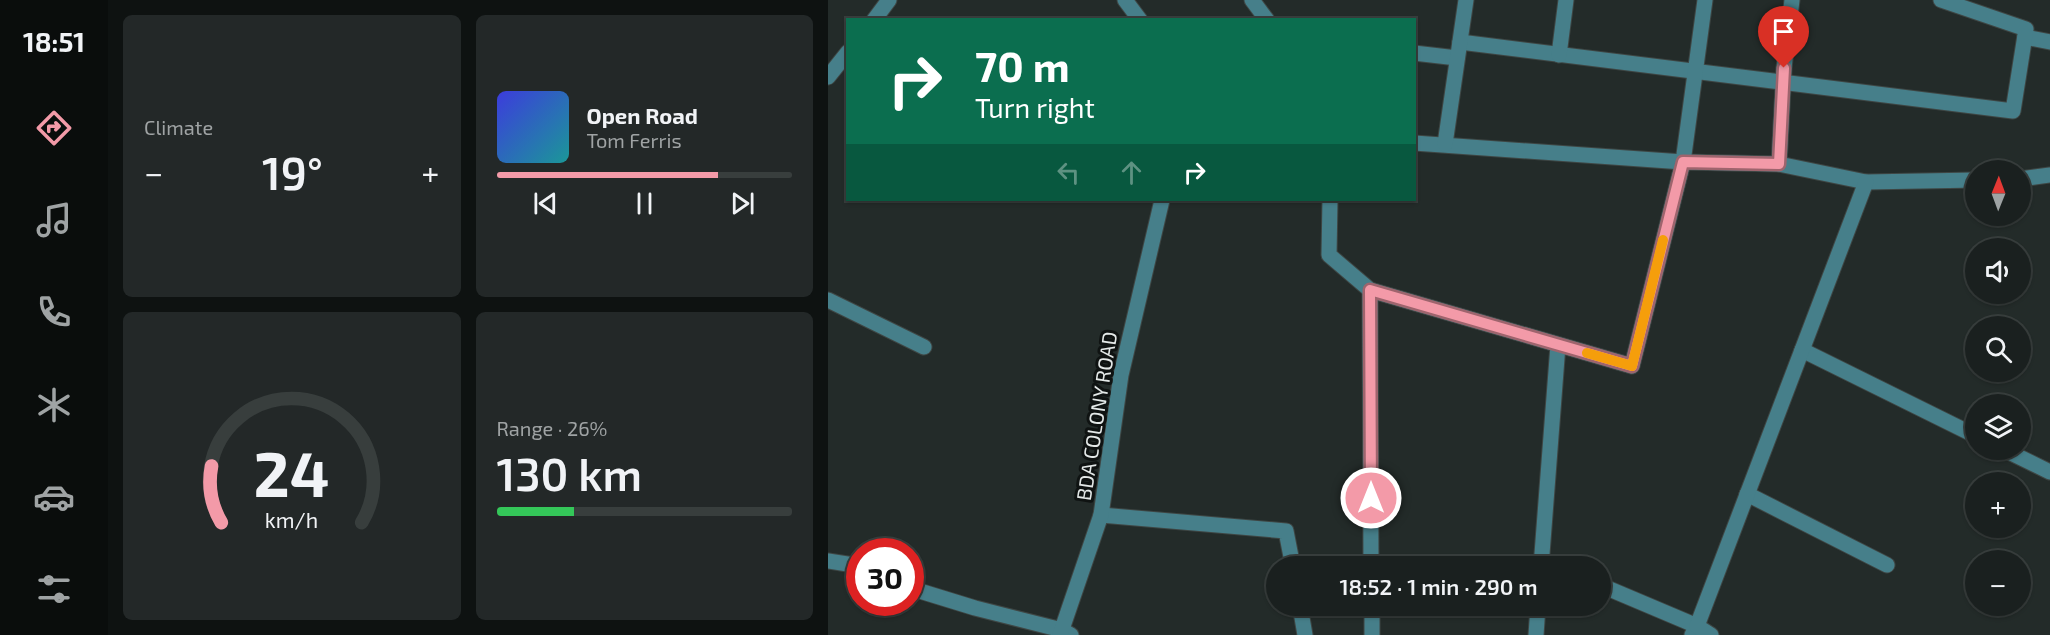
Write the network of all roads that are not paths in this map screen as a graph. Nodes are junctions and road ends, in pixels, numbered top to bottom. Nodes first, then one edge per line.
1 (889, 0) edge
2 (1125, 0) edge
3 (1252, 0) edge
4 (1466, 0) edge
5 (1566, 0) edge
6 (1705, 0) edge
7 (1792, 0) edge
8 (1941, 0) edge
9 (876, 18) edge
10 (1138, 18) edge
11 (1266, 18) edge
12 (2025, 37) junction
13 (1460, 42) junction
14 (2050, 42) edge
15 (1416, 53) edge
16 (846, 55) edge
17 (1559, 55) junction
18 (1457, 58) junction
19 (1696, 72) junction
20 (828, 78) edge
21 (1783, 82) junction
22 (1416, 143) edge
23 (1445, 144) junction
24 (1683, 162) junction
25 (1779, 164) junction
26 (2050, 175) edge
27 (2031, 178) edge
28 (1965, 180) edge
29 (1866, 182) junction
30 (1162, 201) edge
31 (1330, 201) edge
32 (1370, 290) junction
33 (828, 300) edge
34 (1558, 345) junction
35 (924, 347) dead end
36 (1802, 350) junction
37 (1965, 431) edge
38 (2025, 460) edge
39 (2050, 472) edge
40 (1747, 494) junction
41 (1101, 515) junction
42 (1291, 556) edge
43 (1371, 556) edge
44 (1542, 556) edge
45 (828, 561) edge
46 (846, 564) edge
47 (1887, 566) dead end
48 (1611, 590) edge
49 (924, 592) edge
50 (1302, 616) edge
51 (1372, 616) edge
52 (1537, 616) edge
53 (1694, 631) edge
54 (1065, 633) edge
55 (1305, 635) edge
56 (1372, 635) edge
57 (1536, 635) edge
58 (1711, 635) edge

1 - 9 street
2 - 10 street
3 - 11 street
4 - 13 street
5 - 17 street
6 - 19 street
7 - 21 street
8 - 12 street
12 - 14 street
12 - 21 street
13 - 17 street
13 - 18 street
15 - 18 street
16 - 20 street
17 - 19 street
18 - 23 street
19 - 21 street
19 - 24 street
21 - 25 street
22 - 23 street
23 - 24 street
24 - 25 street
24 - 34 street
25 - 29 street
26 - 27 street
28 - 29 street
29 - 36 street
30 - 41 street, BDA COLONY ROAD
31 - 32 street
32 - 34 street
32 - 43 street
33 - 35 street
34 - 44 street
36 - 37 street
36 - 40 street
38 - 39 street
40 - 47 street
40 - 53 street
41 - 42 street
41 - 54 street, BDA COLONY ROAD
45 - 46 street
48 - 53 street
49 - 54 street
50 - 55 street
51 - 56 street
52 - 57 street
53 - 58 street

